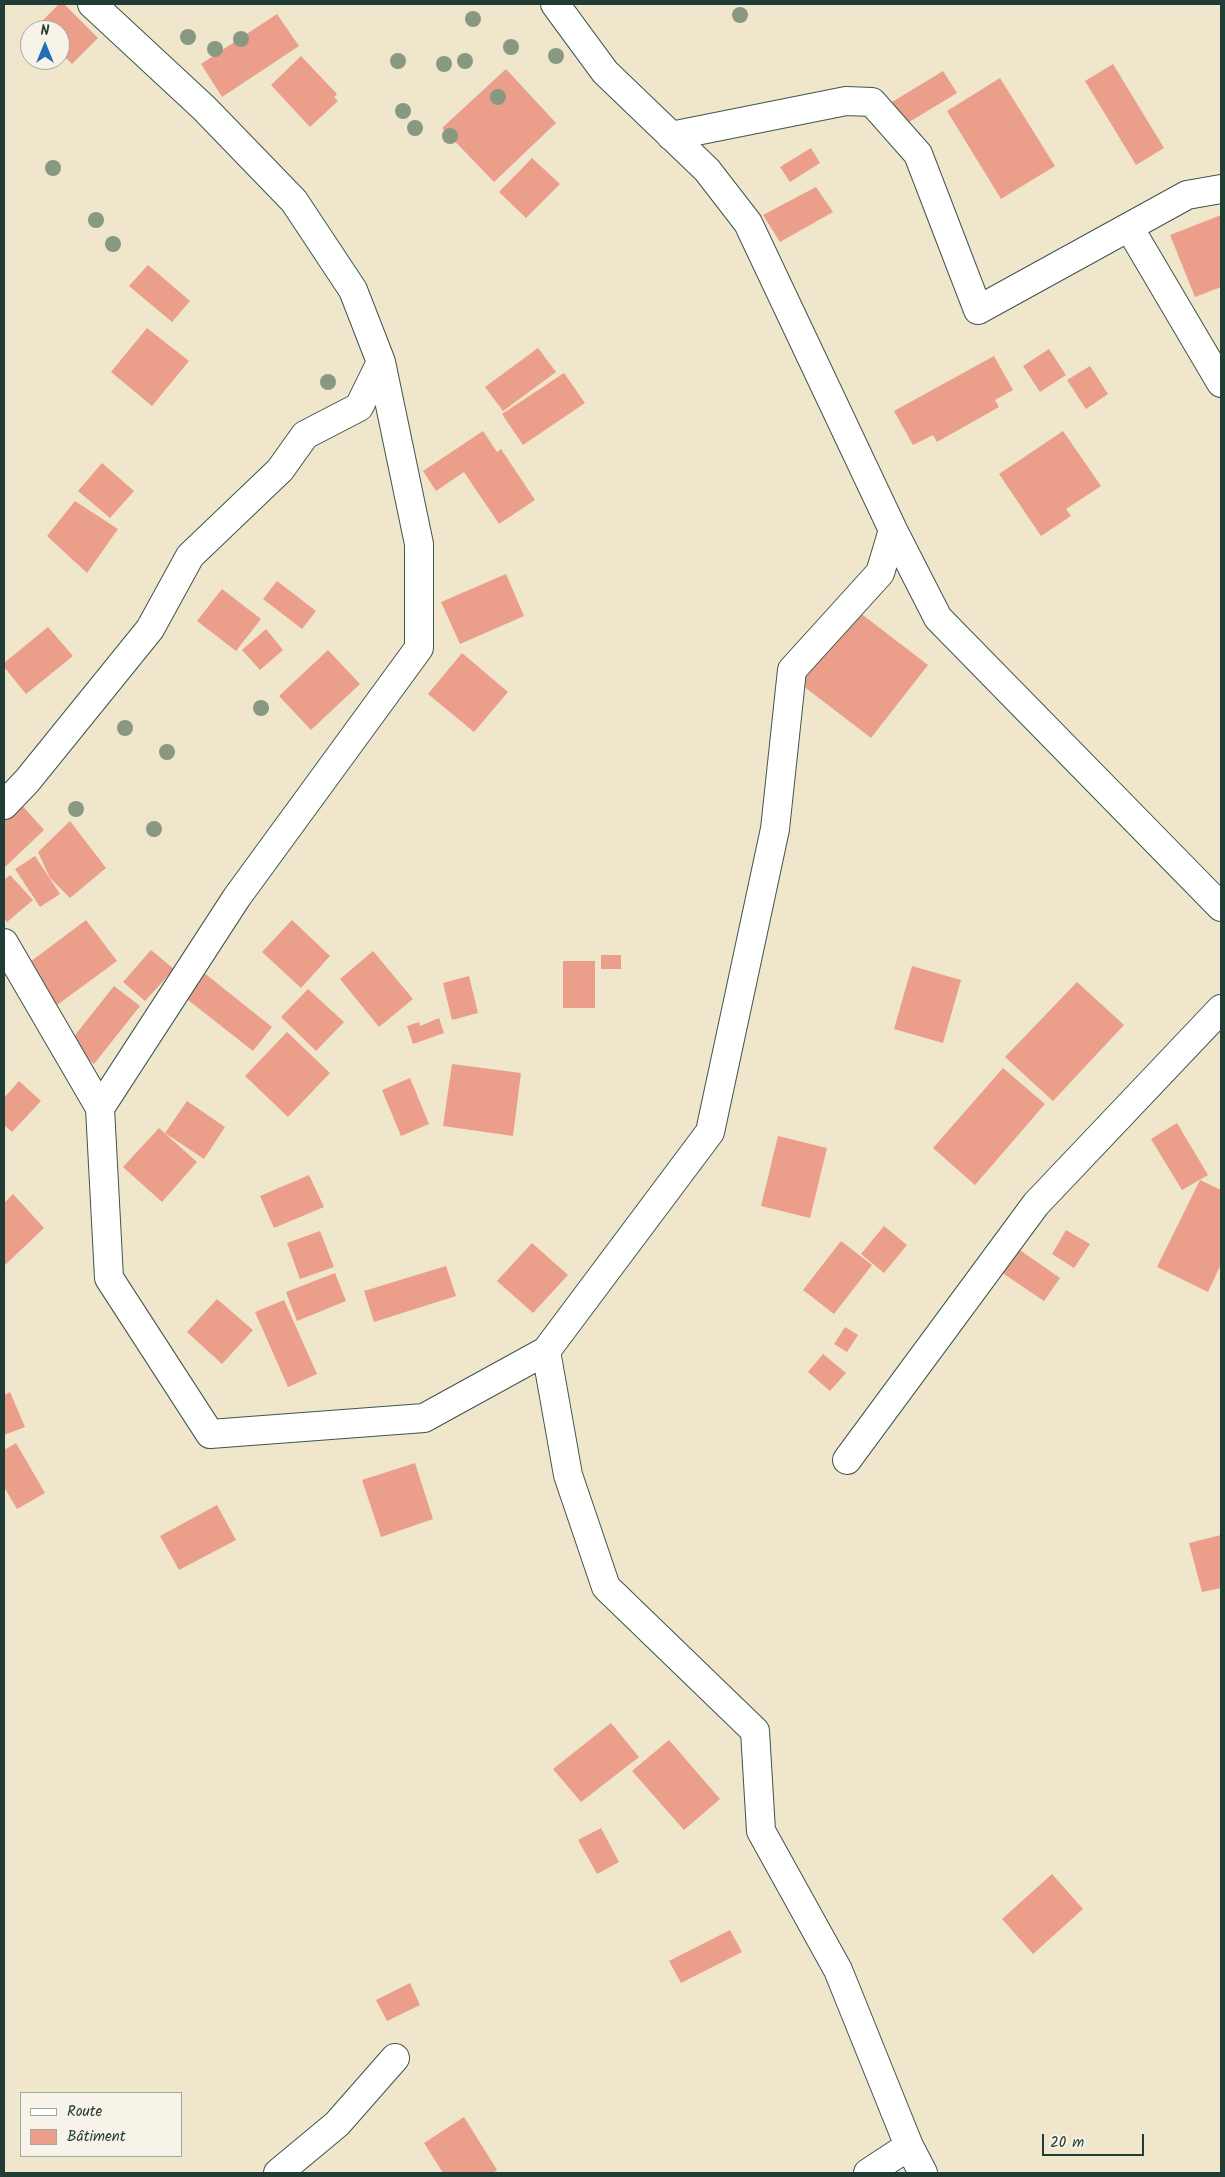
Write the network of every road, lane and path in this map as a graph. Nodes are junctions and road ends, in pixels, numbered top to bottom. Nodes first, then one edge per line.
1 (92, 4) edge
2 (555, 4) edge
3 (671, 136) junction
4 (1221, 189) edge
5 (1129, 227) junction
6 (380, 362) junction
7 (1221, 383) edge
8 (893, 530) junction
9 (4, 805) edge
10 (1221, 908) edge
11 (4, 943) edge
12 (1221, 1009) edge
13 (100, 1108) junction
14 (546, 1351) junction
15 (847, 1460) dead end
16 (395, 2058) dead end
17 (909, 2146) junction
18 (278, 2173) edge
19 (868, 2173) edge
20 (923, 2173) edge

1 - 6 street
2 - 3 street
3 - 5 street
3 - 8 street
4 - 5 street
5 - 7 street
6 - 9 street
6 - 13 street
8 - 10 street
8 - 14 street
11 - 13 street
12 - 15 street
13 - 14 street
14 - 17 street
16 - 18 street
17 - 19 street
17 - 20 street

